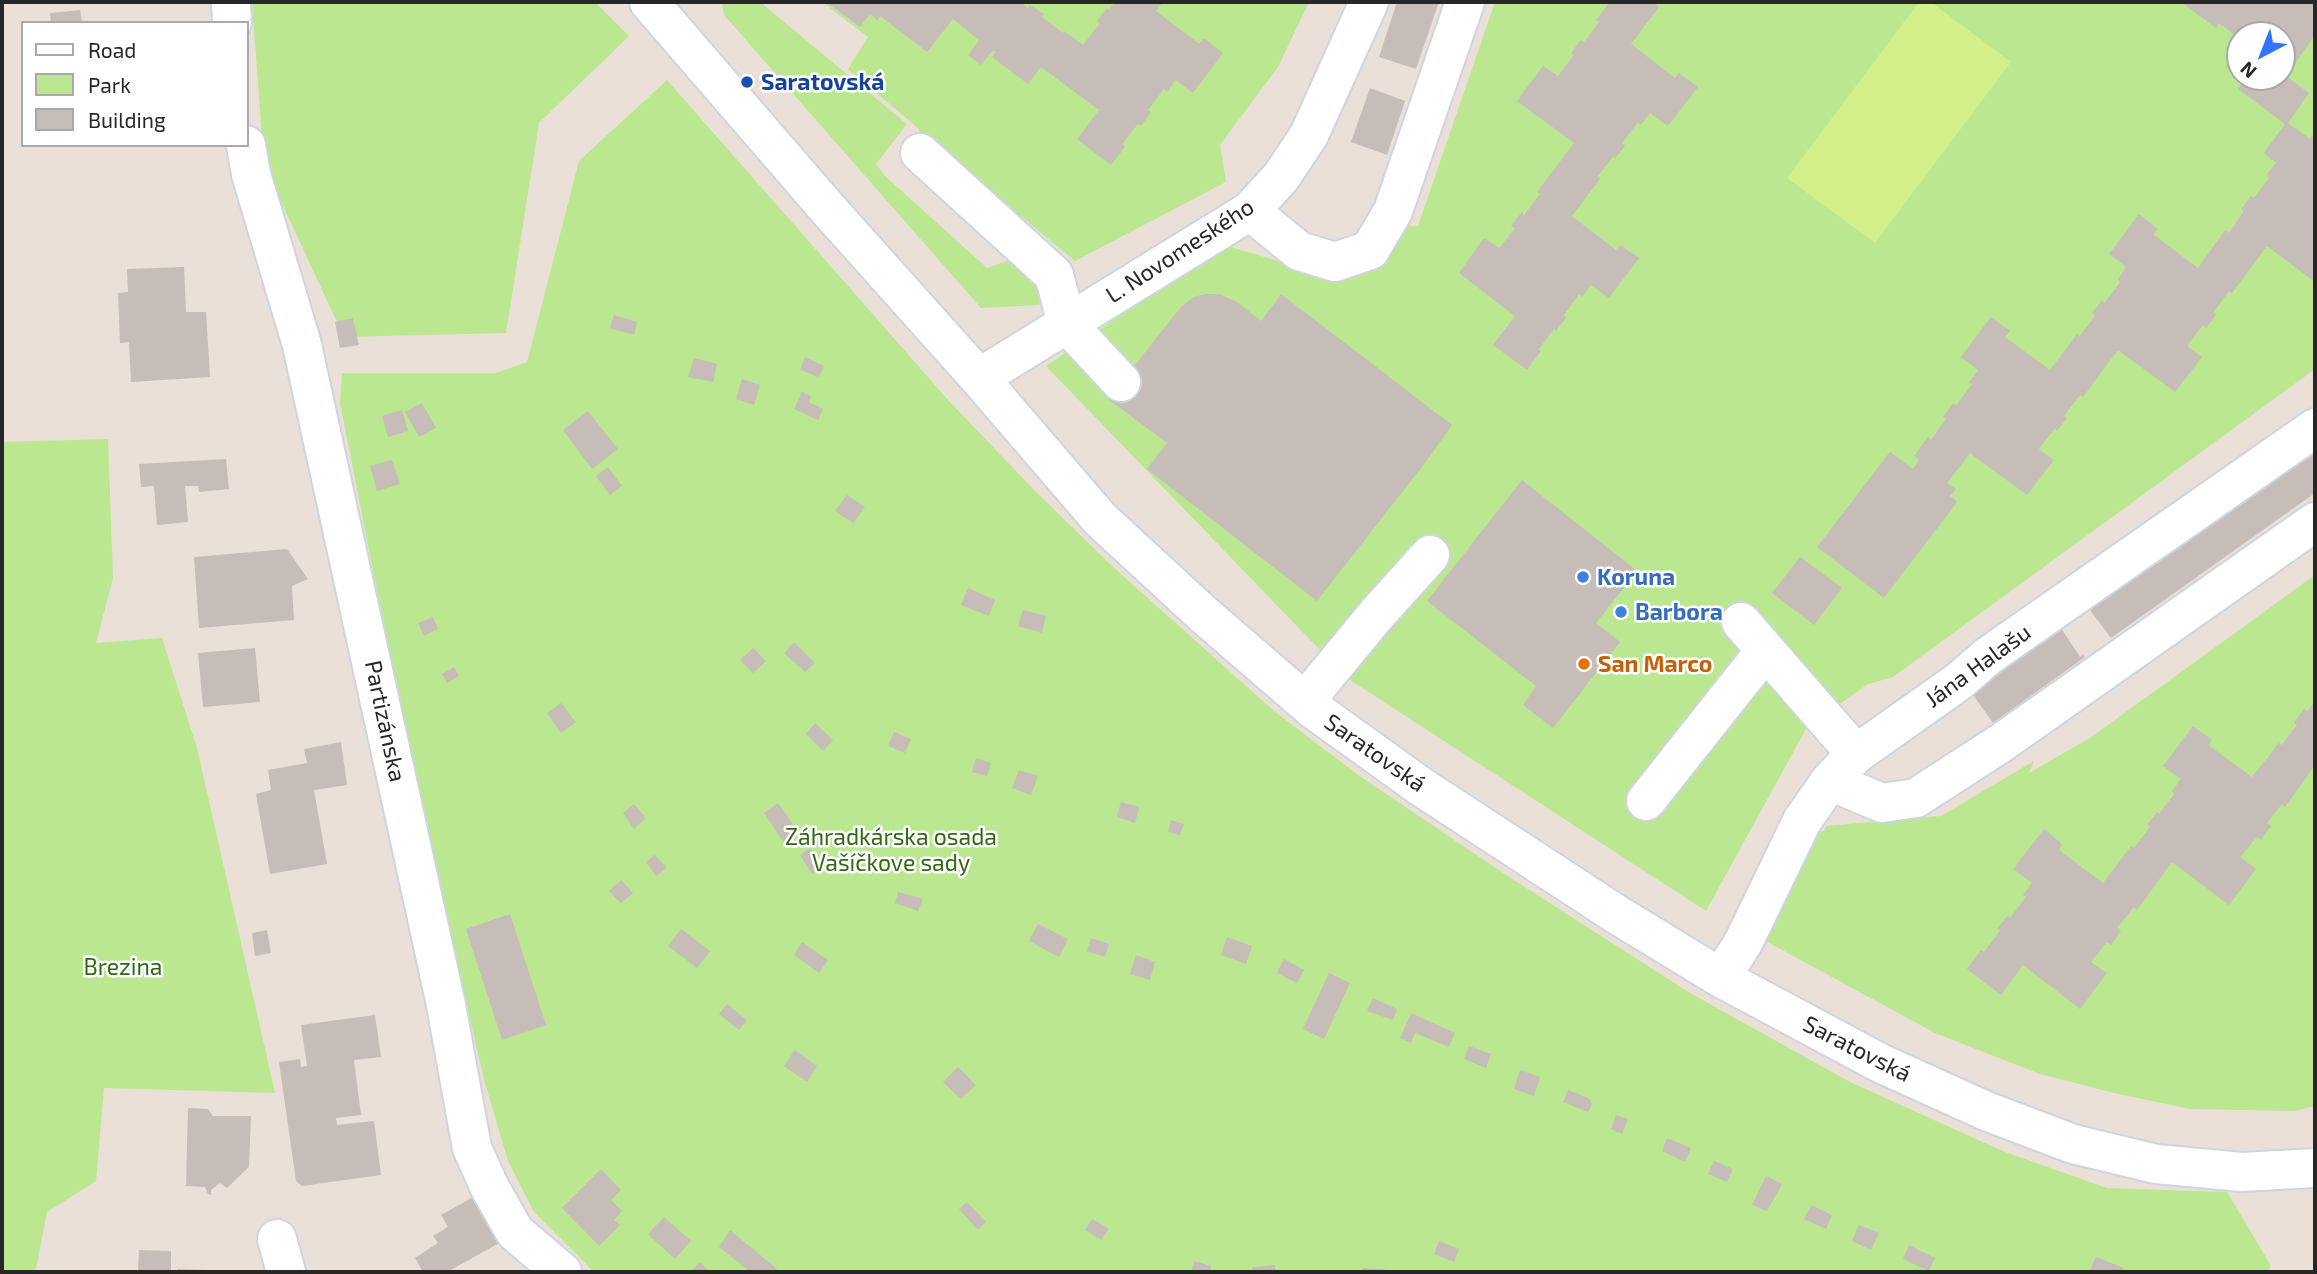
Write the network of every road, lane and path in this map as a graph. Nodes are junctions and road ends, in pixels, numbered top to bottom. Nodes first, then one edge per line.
1 (231, 2) edge
2 (649, 2) edge
3 (1369, 2) edge
4 (1465, 2) edge
5 (232, 21) edge
6 (246, 147) edge
7 (920, 153) dead end
8 (1250, 211) junction
9 (1067, 324) junction
10 (979, 378) junction
11 (1121, 382) dead end
12 (2315, 428) edge
13 (2315, 522) edge
14 (1430, 555) dead end
15 (1741, 622) dead end
16 (1765, 651) junction
17 (1305, 701) junction
18 (1843, 768) junction
19 (1646, 801) dead end
20 (1721, 978) junction
21 (2315, 1168) edge
22 (562, 1272) edge

1 - 5 street
2 - 10 street, Saratovská
3 - 8 street, L. Novomeského
4 - 8 street
6 - 22 street, Partizánska
7 - 9 street
8 - 9 street, L. Novomeského
9 - 10 street, L. Novomeského
9 - 11 street
10 - 17 street, Saratovská
12 - 18 street, Jána Halašu
13 - 18 street
14 - 17 street
15 - 16 street
16 - 18 street
16 - 19 street
17 - 20 street, Saratovská
18 - 20 street, Jána Halašu
20 - 21 street, Saratovská

